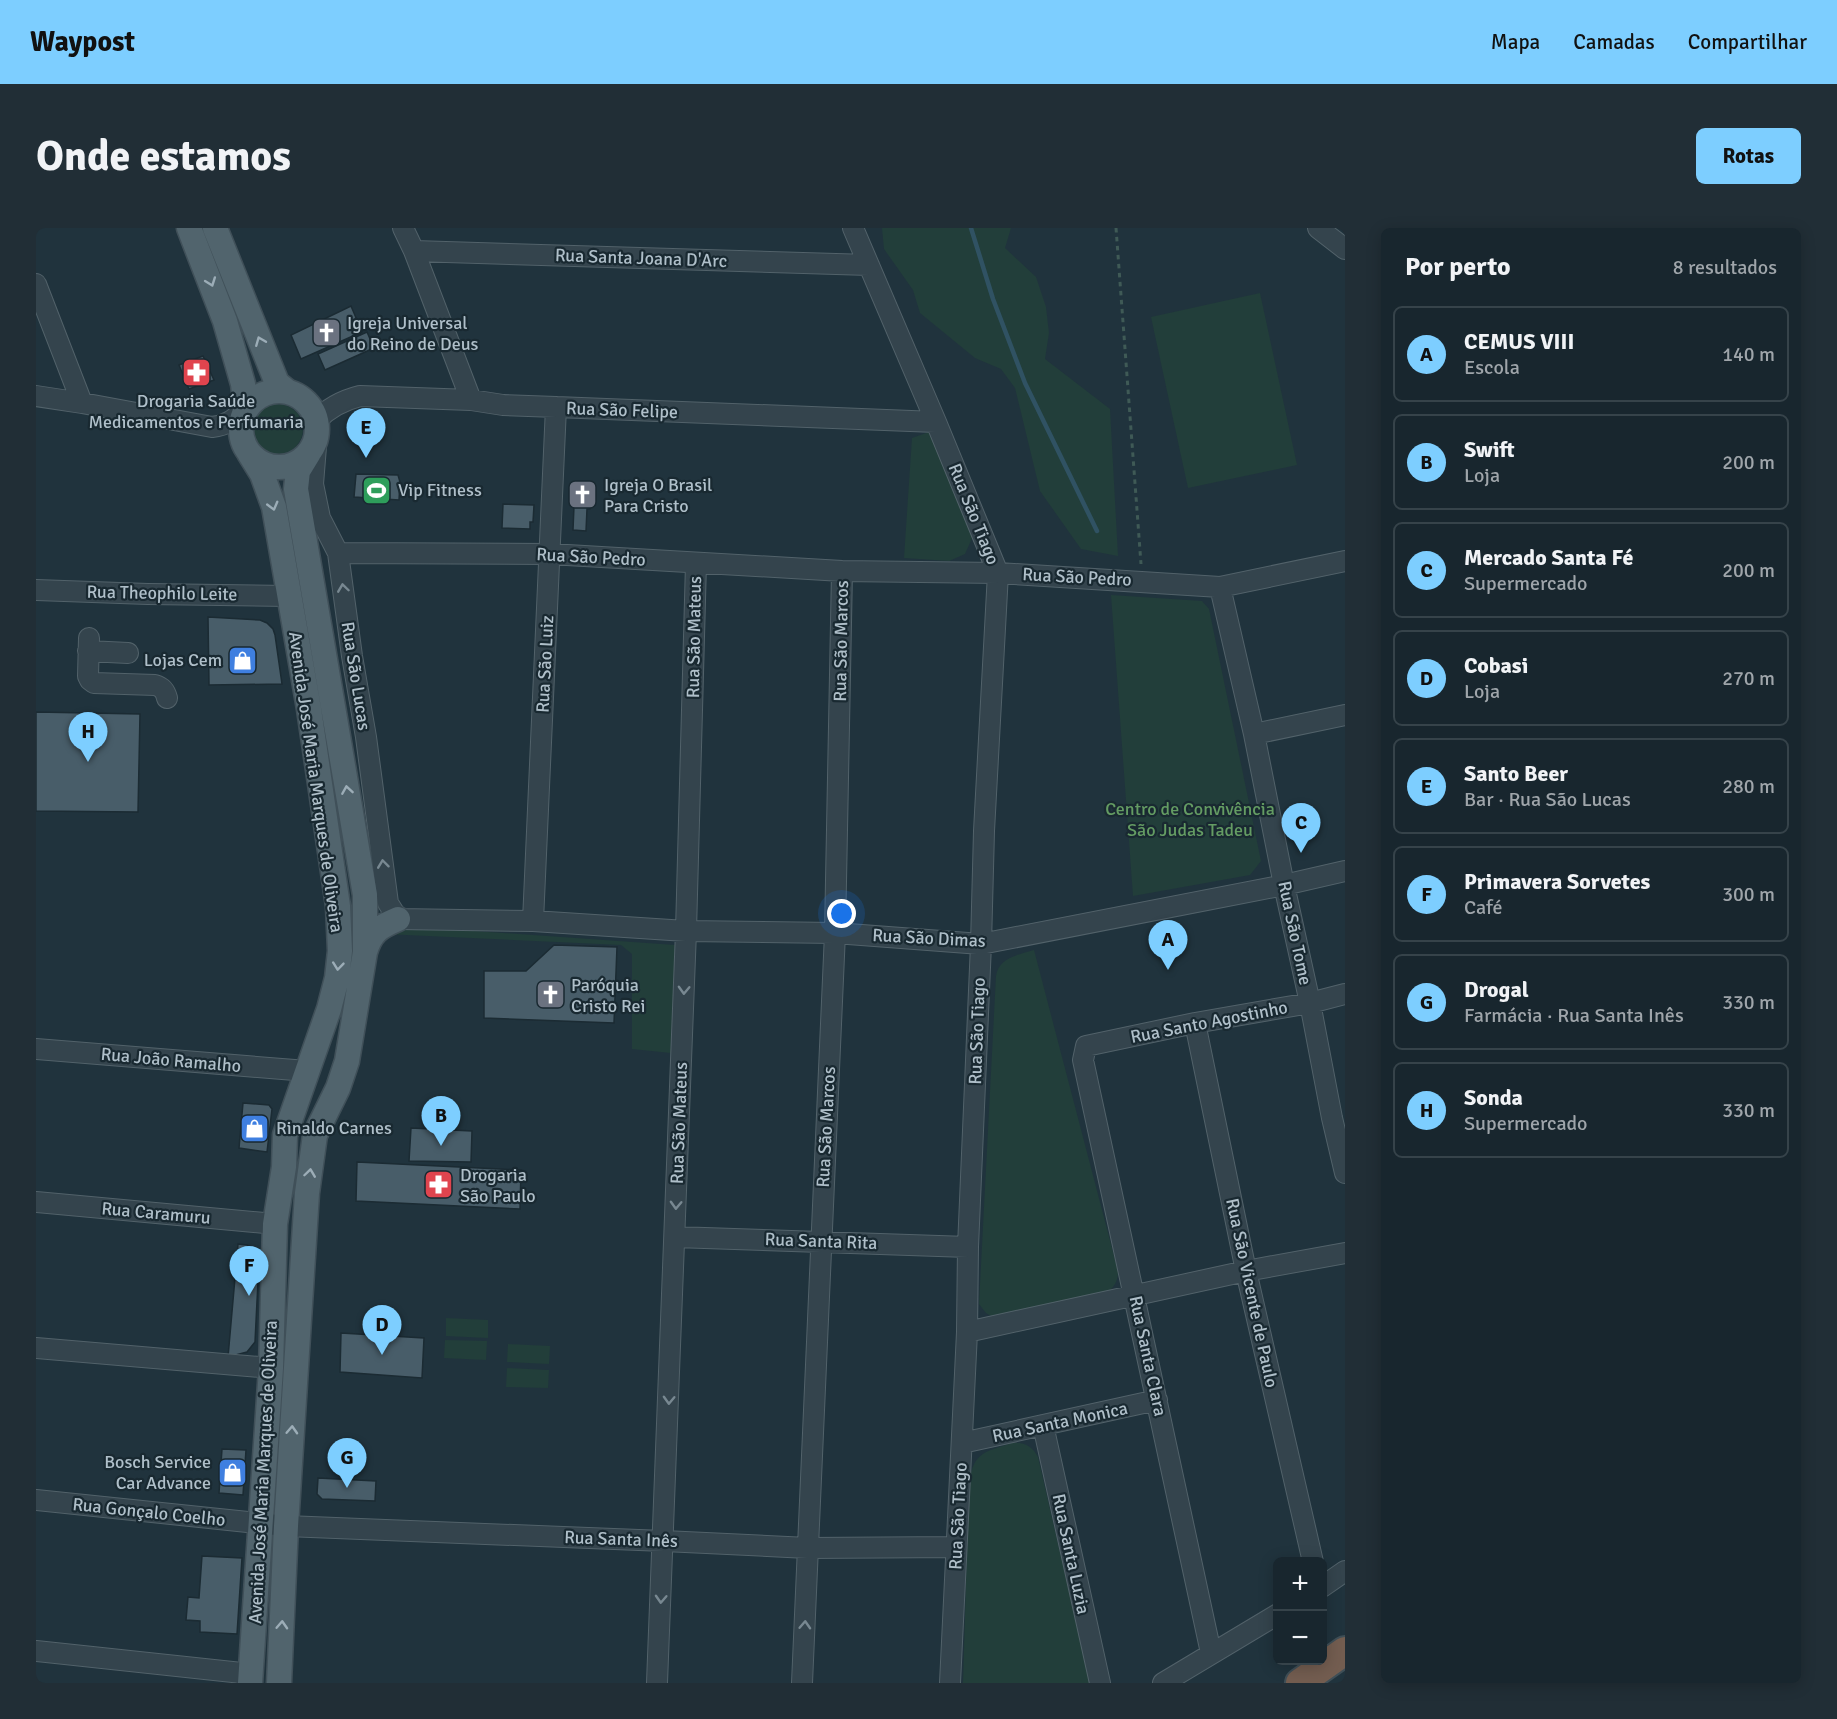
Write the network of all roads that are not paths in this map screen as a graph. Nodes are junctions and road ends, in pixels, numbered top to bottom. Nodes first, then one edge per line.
1 (189, 228) edge
2 (215, 228) edge
3 (403, 228) edge
4 (853, 228) edge
5 (1318, 228) edge
6 (1345, 249) edge
7 (414, 250) junction
8 (868, 264) junction
9 (36, 284) edge
10 (287, 391) junction
11 (36, 396) edge
12 (471, 400) junction
13 (82, 403) junction
14 (556, 407) junction
15 (246, 408) junction
16 (936, 422) junction
17 (314, 436) junction
18 (249, 453) junction
19 (338, 553) junction
20 (550, 554) junction
21 (1345, 561) edge
22 (696, 563) junction
23 (311, 570) junction
24 (842, 571) junction
25 (998, 573) junction
26 (1220, 587) junction
27 (36, 590) edge
28 (288, 596) junction
29 (128, 653) dead end
30 (167, 698) dead end
31 (1345, 715) edge
32 (1254, 734) junction
33 (1345, 871) edge
34 (1284, 885) junction
35 (365, 897) junction
36 (398, 919) junction
37 (533, 921) junction
38 (686, 931) junction
39 (835, 933) junction
40 (981, 944) junction
41 (365, 952) junction
42 (1345, 994) edge
43 (1310, 1003) junction
44 (1195, 1023) junction
45 (36, 1049) edge
46 (1083, 1060) joint
47 (307, 1071) junction
48 (1339, 1116) edge
49 (315, 1135) junction
50 (284, 1167) junction
51 (1345, 1173) edge
52 (36, 1202) edge
53 (305, 1220) junction
54 (275, 1224) junction
55 (675, 1237) junction
56 (820, 1240) junction
57 (968, 1247) junction
58 (1345, 1253) edge
59 (1246, 1271) junction
60 (1135, 1295) junction
61 (967, 1332) junction
62 (36, 1348) edge
63 (271, 1368) junction
64 (1157, 1400) junction
65 (1043, 1425) junction
66 (962, 1443) junction
67 (36, 1500) edge
68 (262, 1524) junction
69 (286, 1527) junction
70 (664, 1541) junction
71 (956, 1547) junction
72 (808, 1548) junction
73 (1312, 1557) edge
74 (1345, 1571) edge
75 (1327, 1584) edge
76 (1273, 1617) edge
77 (36, 1650) edge
78 (1345, 1651) edge
79 (1211, 1653) junction
80 (251, 1679) edge
81 (279, 1683) edge
82 (657, 1683) edge
83 (802, 1683) edge
84 (950, 1683) edge
85 (1100, 1683) edge
86 (1163, 1683) edge
87 (1300, 1683) edge

1 -> 15 main road
10 -> 2 main road
3 - 7 street
4 - 8 street, Rua São Tiago
5 - 6 street
7 - 8 street, Rua Santa Joana D'Arc
7 - 12 street
8 - 16 street, Rua São Tiago
9 - 13 street
10 - 15 main road
10 - 17 main road
11 - 13 street
12 - 14 street, Rua São Felipe
12 - 17 street, Rua São Felipe
13 - 15 street
14 - 16 street, Rua São Felipe
14 - 20 street, Rua São Luiz
15 - 18 main road
16 - 25 street, Rua São Tiago
17 - 18 main road
17 - 19 street, Rua São Lucas
17 - 23 main road, Avenida José Maria Marques de Oliveira
18 -> 28 main road, Avenida José Maria Marques de Oliveira
19 - 20 street, Rua São Pedro
36 -> 19 street, Rua São Lucas
20 - 22 street, Rua São Pedro
20 - 37 street, Rua São Luiz
21 - 26 street, Rua São Pedro
22 - 24 street, Rua São Pedro
22 - 38 street, Rua São Mateus
23 - 28 main road
35 -> 23 main road, Avenida José Maria Marques de Oliveira
24 - 25 street, Rua São Pedro
24 - 39 street, Rua São Marcos
25 - 26 street, Rua São Pedro
25 - 40 street, Rua São Tiago
26 - 32 street, Rua São Tome
27 - 28 street, Rua Theophilo Leite
28 -> 47 main road, Avenida José Maria Marques de Oliveira
29 - 30 street
31 - 32 street
32 - 34 street, Rua São Tome
33 - 34 street, Rua São Dimas
34 - 40 street, Rua São Dimas
34 - 43 street, Rua São Tome
35 - 36 main road
35 - 41 main road, Avenida José Maria Marques de Oliveira
36 - 37 street, Rua São Dimas
36 - 41 main road
37 - 38 street, Rua São Dimas
38 - 39 street, Rua São Dimas
38 -> 55 street, Rua São Mateus
39 - 40 street, Rua São Dimas
39 - 56 street, Rua São Marcos
40 - 57 street, Rua São Tiago
41 - 49 main road, Avenida José Maria Marques de Oliveira
42 - 43 street, Rua Santo Agostinho
43 - 44 street, Rua Santo Agostinho
43 - 48 street, Rua São Tome
44 - 46 street, Rua Santo Agostinho
44 - 59 street, Rua São Vicente de Paulo
45 - 47 street, Rua João Ramalho
46 - 60 street, Rua Santa Clara
47 - 49 main road
47 - 50 main road, Avenida José Maria Marques de Oliveira
48 - 51 street, Rua São Tome
53 -> 49 main road, Avenida José Maria Marques de Oliveira
50 - 53 main road
50 - 54 main road, Avenida José Maria Marques de Oliveira
52 - 54 street, Rua Caramuru
69 -> 53 main road, Avenida José Maria Marques de Oliveira
54 - 63 main road, Avenida José Maria Marques de Oliveira
55 - 56 street, Rua Santa Rita
55 -> 70 street, Rua São Mateus
56 - 57 street, Rua Santa Rita
56 - 72 street, Rua São Marcos
57 - 61 street, Rua São Tiago
58 - 59 street
59 - 60 street
59 - 73 street, Rua São Vicente de Paulo
60 - 61 street
60 - 64 street, Rua Santa Clara
61 - 66 street, Rua São Tiago
62 - 63 street
63 - 68 main road, Avenida José Maria Marques de Oliveira
64 - 65 street, Rua Santa Monica
64 - 79 street, Rua Santa Clara
65 - 66 street, Rua Santa Monica
65 - 85 street, Rua Santa Luzia
66 - 71 street, Rua São Tiago
67 - 68 street, Rua Gonçalo Coelho
68 - 69 street, Rua Gonçalo Coelho
68 - 80 main road, Avenida José Maria Marques de Oliveira
69 - 70 street, Rua Santa Inês
81 -> 69 main road, Avenida José Maria Marques de Oliveira
70 - 72 street, Rua Santa Inês
70 -> 82 street, Rua São Mateus
71 - 72 street, Rua Santa Inês
71 - 84 street, Rua São Tiago
83 -> 72 street, Rua São Marcos
74 - 75 street
76 - 79 street
77 - 80 street
78 - 87 highway
79 - 86 street

